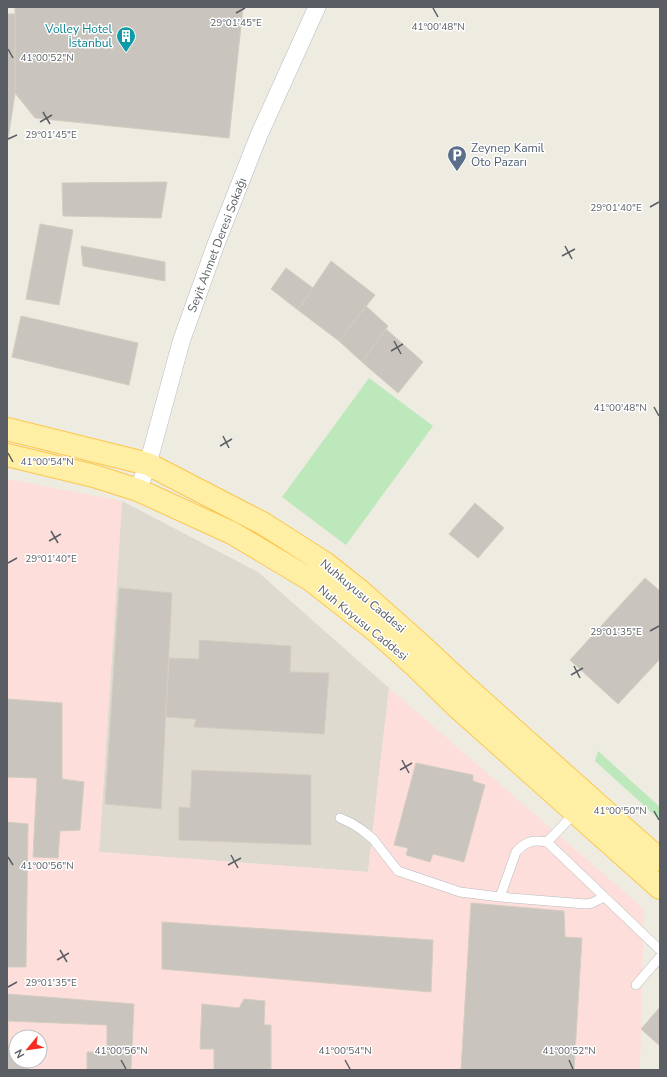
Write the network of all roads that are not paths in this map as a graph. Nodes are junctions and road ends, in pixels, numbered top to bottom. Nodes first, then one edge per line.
1 (317, 7) edge
2 (7, 429) edge
3 (7, 455) edge
4 (148, 464) junction
5 (138, 490) junction
6 (575, 813) junction
7 (340, 818) dead end
8 (547, 842) junction
9 (660, 860) edge
10 (660, 888) edge
11 (500, 897) junction
12 (604, 897) junction
13 (660, 950) edge
14 (660, 957) edge
15 (636, 985) dead end

1 - 4 street, Seyit Ahmet Deresi Sokağı
2 - 4 main road, Nuhkuyusu Caddesi
3 - 5 main road, Nuh Kuyusu Caddesi
4 - 5 street, Seyit Ahmet Deresi Sokağı
4 - 9 main road, Nuhkuyusu Caddesi
5 - 6 main road, Nuh Kuyusu Caddesi
6 - 8 lane
6 - 10 main road, Nuh Kuyusu Caddesi
7 - 11 lane
8 - 11 lane
8 - 12 lane
11 - 12 lane
12 - 13 lane
14 - 15 lane

